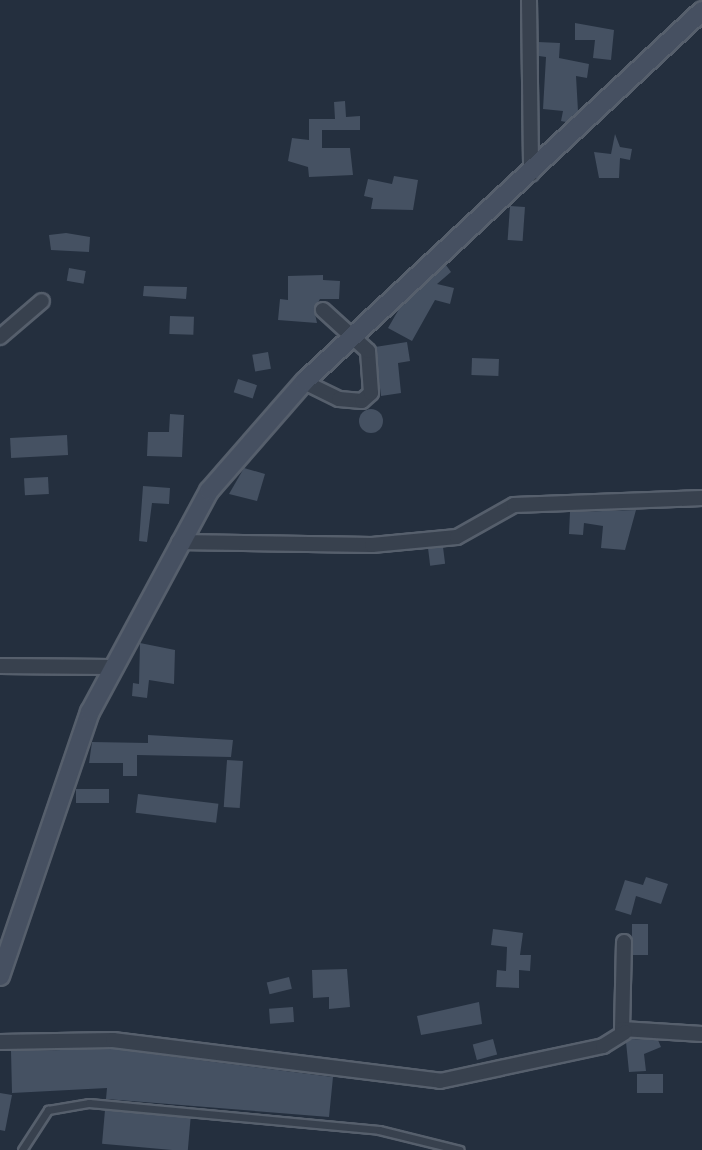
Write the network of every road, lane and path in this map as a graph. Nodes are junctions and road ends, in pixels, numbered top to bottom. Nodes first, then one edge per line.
1 (529, 0) edge
2 (702, 11) edge
3 (531, 174) junction
4 (42, 301) dead end
5 (323, 310) dead end
6 (354, 334) junction
7 (0, 337) edge
8 (304, 382) junction
9 (702, 498) edge
10 (179, 542) junction
11 (0, 666) edge
12 (110, 668) junction
13 (624, 942) dead end
14 (0, 976) edge
15 (625, 1032) junction
16 (702, 1034) edge
17 (0, 1042) edge
18 (22, 1150) edge
19 (460, 1150) edge

1 - 3 street
2 - 3 main road
3 - 6 main road
4 - 7 street
5 - 6 street
6 - 8 main road
6 - 8 street
8 - 10 main road
9 - 10 street
10 - 12 main road
11 - 12 street
12 - 14 main road
13 - 15 street
15 - 16 street
15 - 17 street
18 - 19 lane

